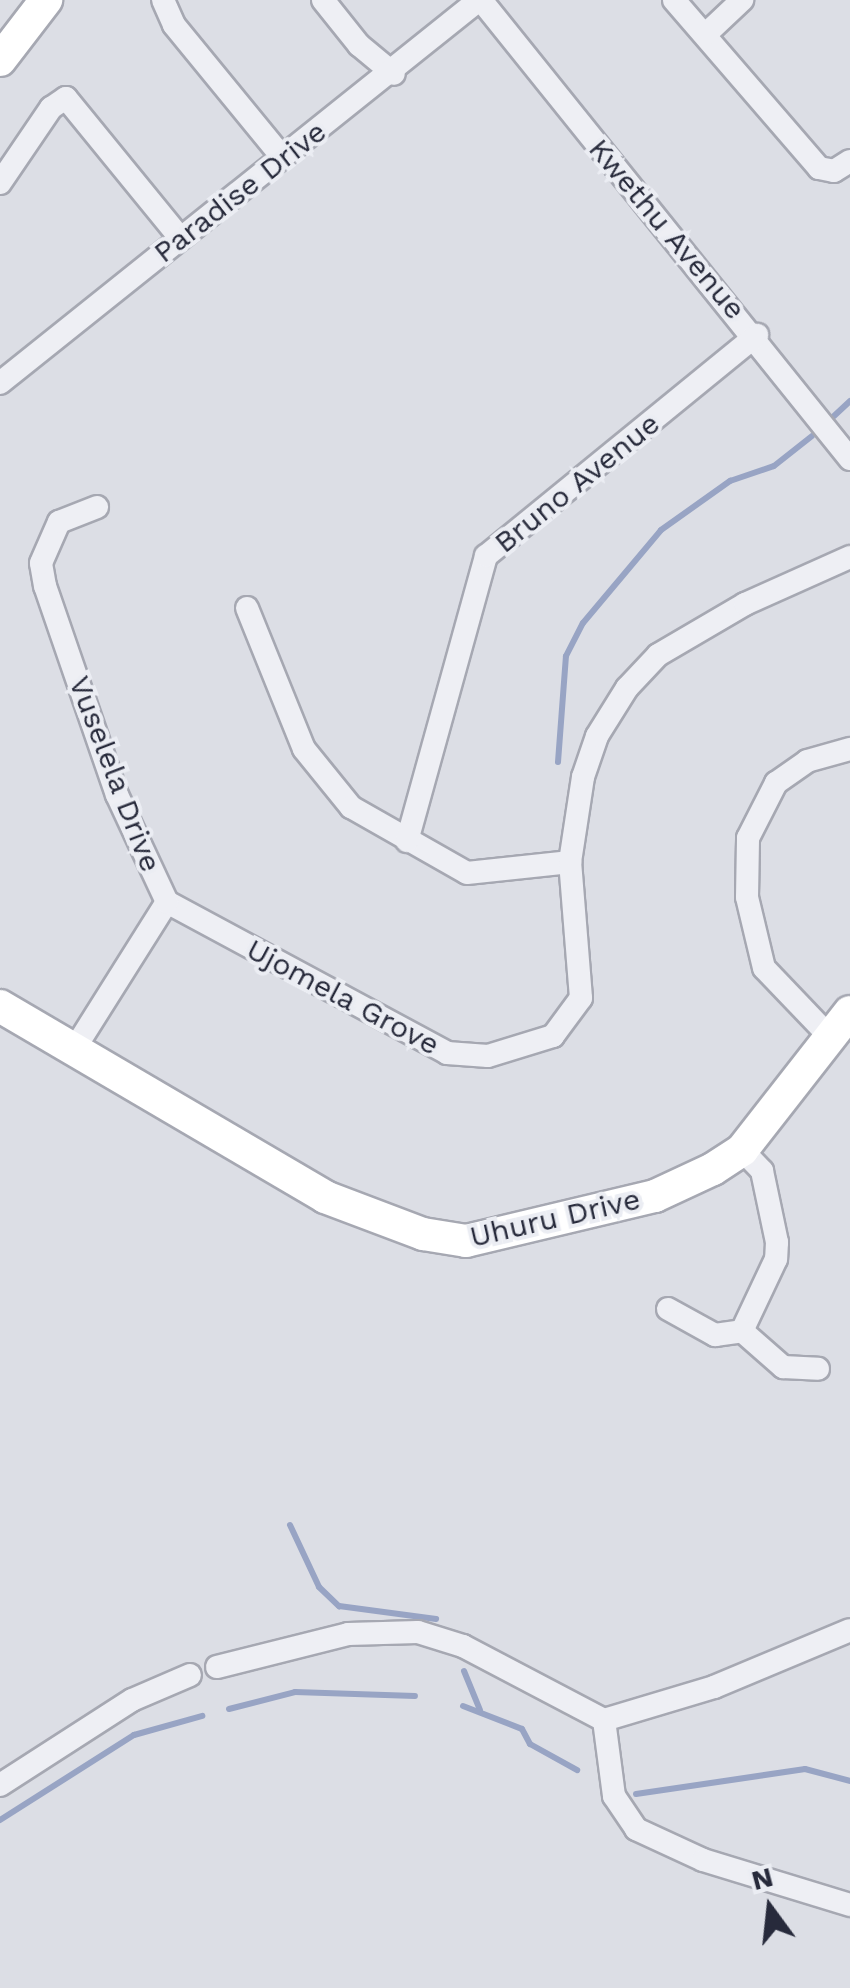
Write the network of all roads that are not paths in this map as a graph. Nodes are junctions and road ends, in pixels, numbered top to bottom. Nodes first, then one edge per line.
1 (46, 0) edge
2 (162, 0) edge
3 (323, 0) edge
4 (480, 0) edge
5 (674, 0) edge
6 (742, 0) edge
7 (706, 34) junction
8 (0, 60) edge
9 (394, 74) junction
10 (282, 157) junction
11 (850, 161) edge
12 (0, 183) edge
13 (180, 238) junction
14 (757, 335) junction
15 (0, 382) edge
16 (850, 459) edge
17 (96, 507) dead end
18 (850, 557) edge
19 (247, 608) dead end
20 (850, 749) edge
21 (407, 841) junction
22 (570, 862) junction
23 (167, 902) junction
24 (0, 1006) edge
25 (844, 1021) edge
26 (74, 1048) junction
27 (742, 1150) junction
28 (668, 1309) dead end
29 (742, 1331) junction
30 (818, 1368) dead end
31 (850, 1630) edge
32 (217, 1667) dead end
33 (190, 1675) dead end
34 (604, 1720) junction
35 (0, 1785) edge
36 (850, 1905) edge

1 - 8 street
2 - 10 street
3 - 9 street
4 - 9 street, Paradise Drive
4 - 14 street, Kwethu Avenue
5 - 7 street
6 - 7 street
7 - 11 street
9 - 10 street, Paradise Drive
10 - 13 street, Paradise Drive
12 - 13 street
13 - 15 street, Paradise Drive
14 - 16 street, Kwethu Avenue
14 - 21 street, Bruno Avenue
17 - 23 street, Vuselela Drive
18 - 22 street, Ujomela Grove
19 - 21 street
20 - 25 street
21 - 22 street
22 - 23 street, Ujomela Grove
23 - 26 street, Vuselela Drive
24 - 26 street, Uhuru Drive
25 - 27 street, Uhuru Drive
26 - 27 street, Uhuru Drive
27 - 29 street
28 - 29 street
29 - 30 street
31 - 34 street
32 - 34 street
33 - 35 street
34 - 36 street

